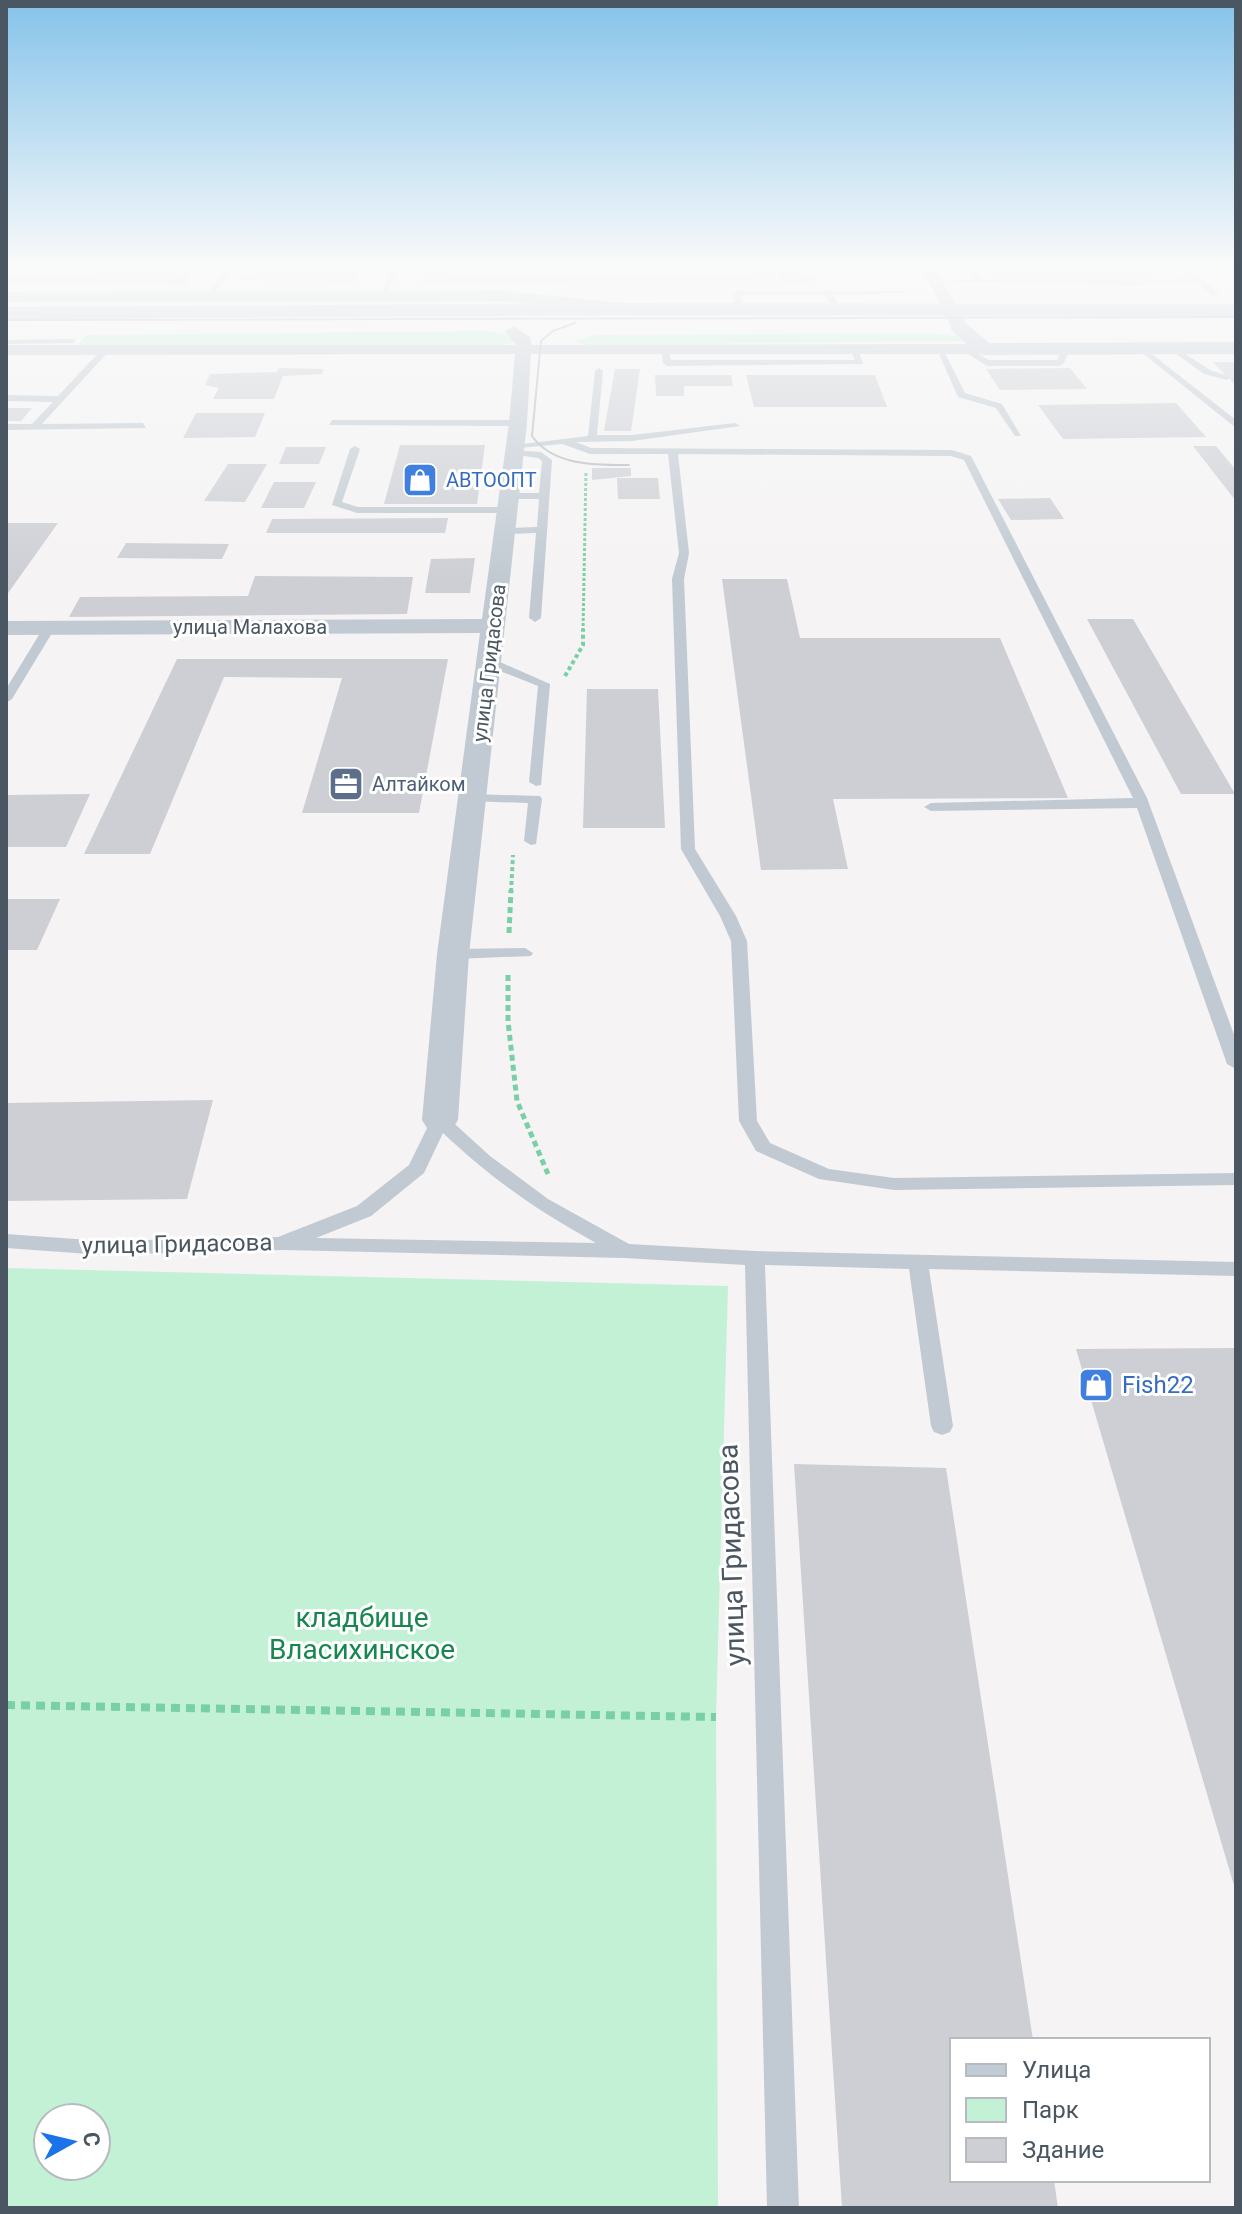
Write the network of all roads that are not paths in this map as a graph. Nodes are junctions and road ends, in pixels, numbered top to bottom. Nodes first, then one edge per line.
1 (86, 371) edge
2 (521, 371) edge
3 (599, 371) dead end
4 (950, 371) edge
5 (1170, 371) edge
6 (1206, 371) edge
7 (1227, 377) dead end
8 (6, 398) edge
9 (60, 399) junction
10 (332, 423) dead end
11 (1236, 425) edge
12 (143, 426) dead end
13 (735, 426) dead end
14 (7, 427) edge
15 (34, 427) junction
16 (1018, 434) dead end
17 (516, 440) junction
18 (591, 445) junction
19 (355, 449) dead end
20 (673, 453) junction
21 (544, 496) junction
22 (507, 512) junction
23 (541, 530) junction
24 (535, 618) dead end
25 (493, 626) junction
26 (6, 628) edge
27 (49, 628) junction
28 (489, 662) junction
29 (6, 699) edge
30 (536, 782) dead end
31 (471, 798) junction
32 (1140, 798) junction
33 (931, 807) dead end
34 (531, 841) road end
35 (516, 953) road end
36 (453, 954) junction
37 (1236, 1064) edge
38 (440, 1120) junction
39 (1236, 1179) edge
40 (6, 1241) edge
41 (280, 1244) junction
42 (625, 1251) junction
43 (755, 1258) junction
44 (918, 1262) junction
45 (1236, 1269) edge
46 (942, 1426) dead end
47 (783, 2208) edge

1 - 9 lane
2 - 17 street, улица Гридасова
3 - 18 lane
4 - 16 lane
5 - 11 lane
6 - 7 lane
8 - 9 lane
9 - 15 lane
10 - 17 lane
12 - 15 lane
13 - 18 lane
14 - 15 lane
17 - 18 lane
17 - 21 lane
17 - 22 street, улица Гридасова
18 - 20 lane
19 - 22 lane
20 - 32 lane
20 - 39 lane
21 - 22 lane
21 - 23 lane
22 - 23 lane
22 - 25 street, улица Гридасова
23 - 24 lane
25 - 27 street, улица Малахова
25 - 28 street, улица Гридасова
26 - 27 street, улица Малахова
27 - 29 lane
28 - 30 lane
28 - 31 street, улица Гридасова
31 - 34 lane
31 - 36 street, улица Гридасова
32 - 33 lane
32 - 37 lane
35 - 36 lane
36 - 38 street, улица Гридасова
38 - 41 lane, улица Гридасова
38 - 42 lane
40 - 41 lane, улица Гридасова
41 - 42 lane
42 - 43 lane
43 - 44 lane
43 - 47 lane, улица Гридасова
44 - 45 lane
44 - 46 lane

